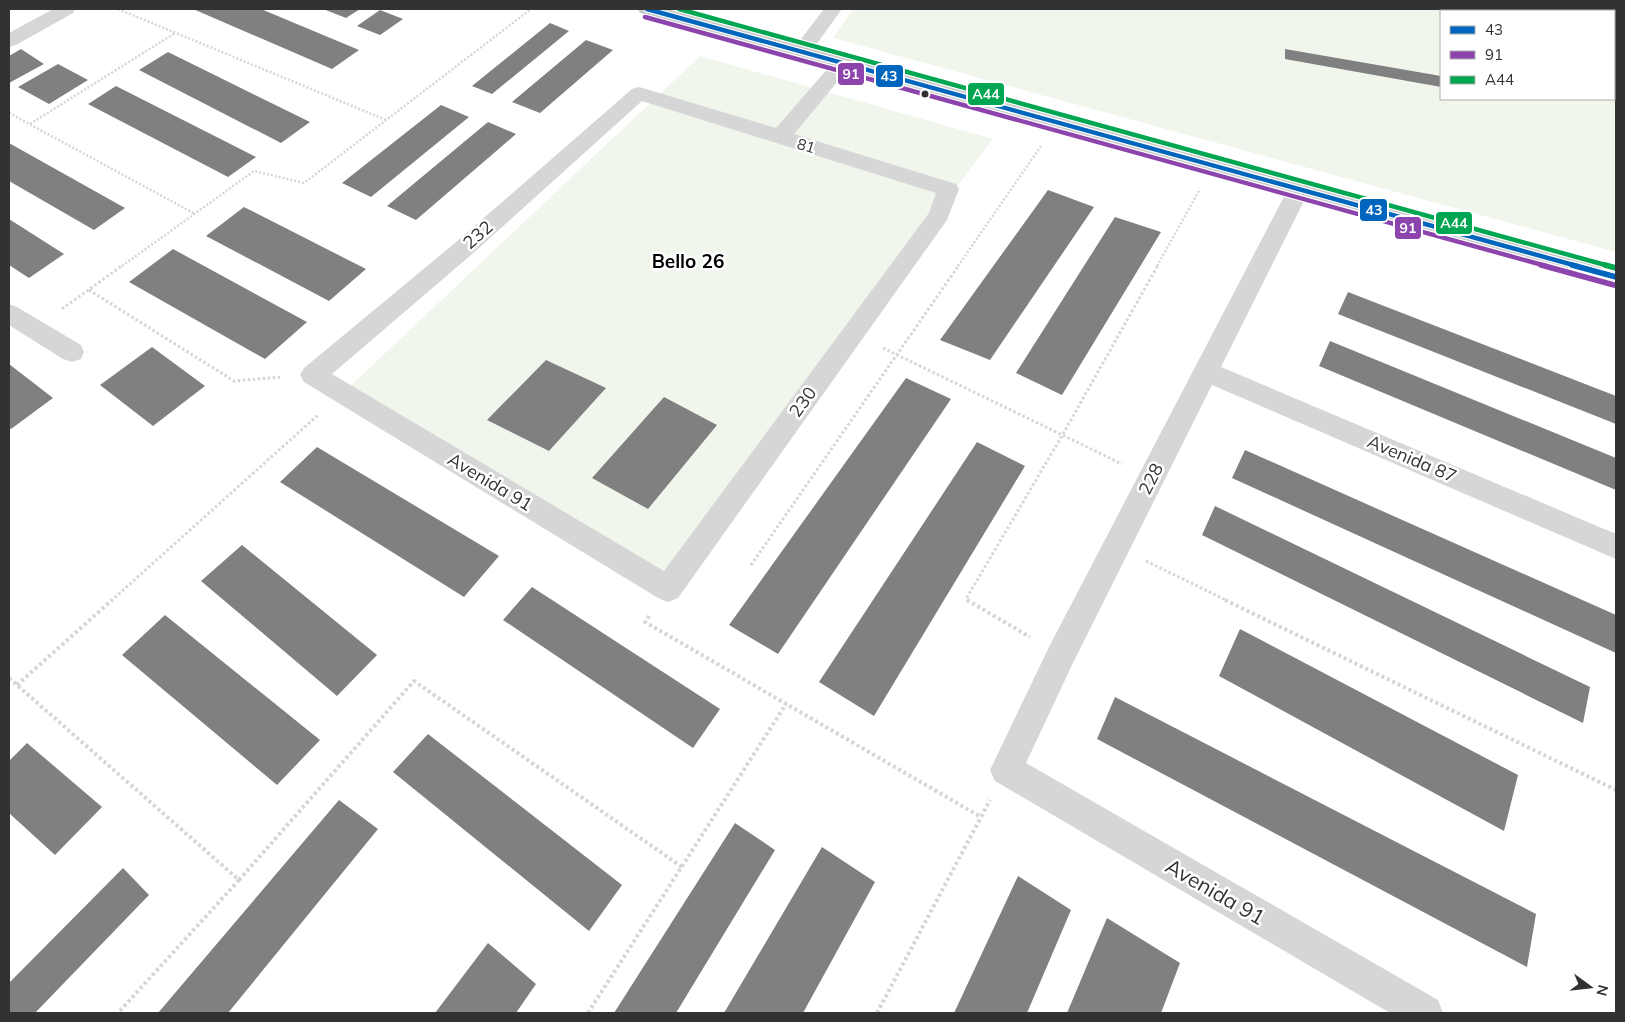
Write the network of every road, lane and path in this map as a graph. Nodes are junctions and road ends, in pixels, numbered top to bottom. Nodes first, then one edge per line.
1 (66, 9) edge
2 (118, 9) edge
3 (531, 9) edge
4 (647, 9) edge
5 (833, 9) edge
6 (175, 32) junction
7 (9, 41) edge
8 (801, 52) junction
9 (843, 63) junction
10 (639, 93) joint
11 (9, 113) edge
12 (387, 120) junction
13 (1057, 122) junction
14 (29, 124) junction
15 (780, 137) junction
16 (1213, 165) junction
17 (1299, 189) junction
18 (195, 214) junction
19 (939, 215) joint
20 (1616, 277) edge
21 (89, 290) junction
22 (9, 313) edge
23 (35, 329) junction
24 (852, 334) junction
25 (72, 352) dead end
26 (897, 354) junction
27 (1207, 372) junction
28 (313, 374) junction
29 (343, 393) junction
30 (1063, 434) junction
31 (1151, 480) junction
32 (1116, 547) junction
33 (1616, 547) edge
34 (751, 565) dead end
35 (668, 589) junction
36 (1061, 656) junction
37 (9, 678) edge
38 (17, 685) junction
39 (786, 704) junction
40 (1006, 770) junction
41 (1616, 790) edge
42 (981, 816) junction
43 (682, 867) junction
44 (239, 880) junction
45 (118, 1013) edge
46 (588, 1013) edge
47 (877, 1013) edge
48 (1425, 1013) edge

1 - 7 street
2 - 6 path
3 - 12 path
4 - 8 main road
5 - 8 street
6 - 12 path
6 - 14 path
8 - 9 main road
9 - 13 main road
9 - 15 street
10 - 15 street, 81
10 - 28 street, 232
11 - 14 path
12 - 18 path
13 - 16 main road
13 - 26 path
14 - 18 path
15 - 19 street, 81
16 - 17 main road
16 - 30 path
17 - 20 main road
17 - 27 street, 228
18 - 21 path
19 - 24 street, 230
21 - 23 path
21 - 28 path
22 - 23 street
23 - 25 street
24 - 26 path
24 - 35 street, 230
26 - 30 path
26 - 34 path
27 - 31 street, 228
27 - 33 street, Avenida 87
28 - 29 street, Avenida 91
29 - 35 street, Avenida 91
29 - 38 path
30 - 31 path
30 - 36 path
31 - 32 street, 228
32 - 36 street, 228
32 - 41 path
35 - 39 path
36 - 40 street, 228
37 - 38 path
38 - 44 path
39 - 42 path
39 - 43 path
40 - 42 path
40 - 48 street, Avenida 91
42 - 47 path
43 - 44 path
43 - 46 path
44 - 45 path

